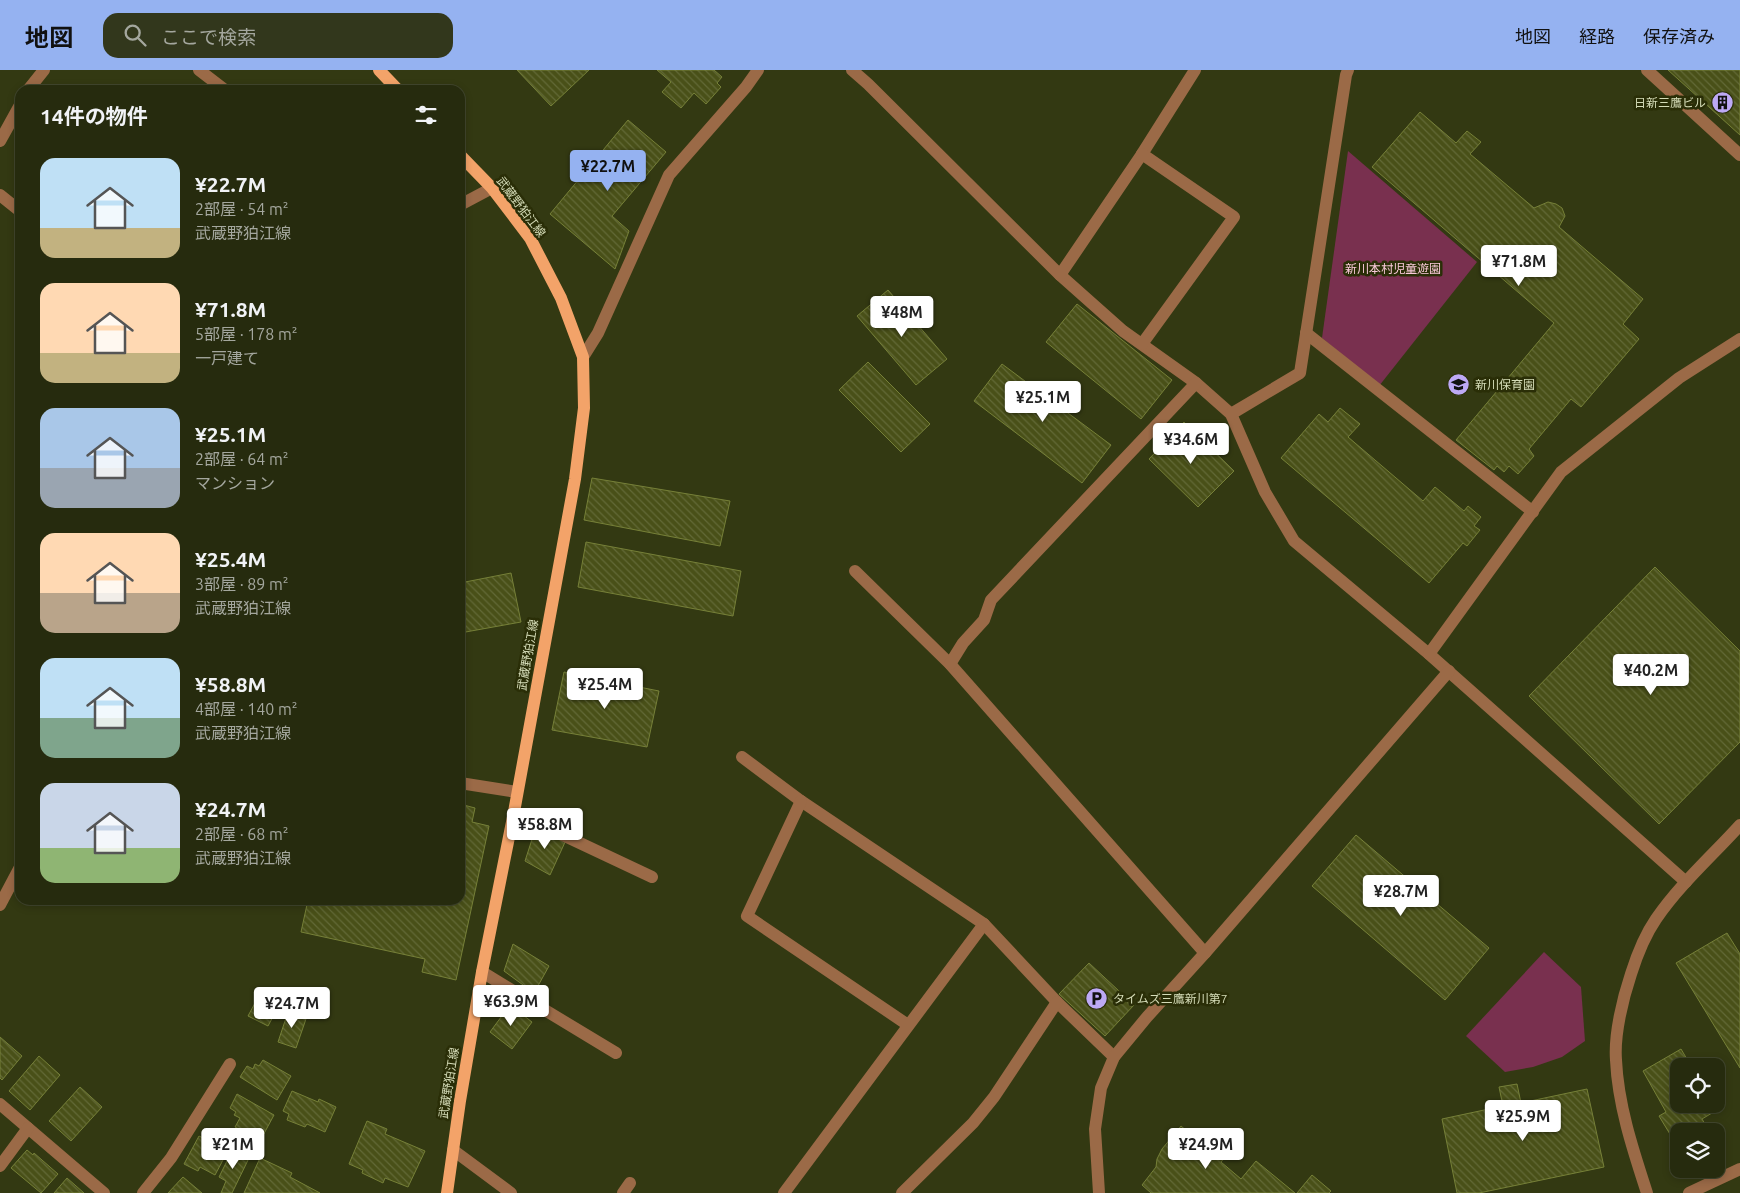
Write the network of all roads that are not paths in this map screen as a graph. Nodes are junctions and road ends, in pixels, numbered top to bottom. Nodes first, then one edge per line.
1 (44, 70) edge
2 (199, 70) edge
3 (379, 70) edge
4 (758, 70) edge
5 (852, 70) edge
6 (1195, 70) edge
7 (1348, 70) edge
8 (1647, 70) edge
9 (32, 85) edge
10 (218, 85) edge
11 (393, 85) edge
12 (15, 114) edge
13 (0, 141) edge
14 (1142, 154) junction
15 (1740, 155) edge
16 (465, 160) edge
17 (492, 188) junction
18 (0, 195) edge
19 (465, 202) edge
20 (15, 207) edge
21 (1060, 275) junction
22 (1306, 333) junction
23 (1740, 339) edge
24 (1142, 344) junction
25 (583, 357) junction
26 (1196, 383) junction
27 (1231, 414) junction
28 (1533, 512) junction
29 (856, 571) dead end
30 (1429, 654) junction
31 (950, 664) junction
32 (1449, 671) junction
33 (742, 757) dead end
34 (465, 784) edge
35 (517, 792) junction
36 (802, 801) junction
37 (514, 812) junction
38 (1740, 825) edge
39 (15, 876) edge
40 (652, 877) dead end
41 (1686, 882) junction
42 (0, 904) edge
43 (984, 924) junction
44 (1205, 953) junction
45 (482, 972) junction
46 (1057, 1002) junction
47 (908, 1025) junction
48 (616, 1053) dead end
49 (1114, 1057) junction
50 (230, 1064) dead end
51 (0, 1104) edge
52 (28, 1128) junction
53 (453, 1150) junction
54 (0, 1166) edge
55 (1740, 1169) edge
56 (104, 1193) edge
57 (143, 1193) edge
58 (447, 1193) edge
59 (511, 1193) edge
60 (784, 1193) edge
61 (902, 1193) edge
62 (1099, 1193) edge
63 (1647, 1193) edge
64 (1689, 1193) edge

1 - 9 street
2 - 10 street
3 - 11 main road
4 - 25 street
5 - 21 street
6 - 14 street
7 - 22 street
8 - 15 street
12 - 13 street
14 - 21 street
14 - 24 street
16 - 17 main road, 武蔵野狛江線
17 - 19 street
17 - 25 main road, 武蔵野狛江線
18 - 20 street
21 - 24 street
22 - 27 street
22 - 28 street
23 - 28 street
24 - 26 street
25 - 35 main road, 武蔵野狛江線
26 - 27 street
26 - 31 street
27 - 30 street
28 - 30 street
29 - 31 street
30 - 32 street
31 - 44 street
32 - 41 street
32 - 44 street
33 - 36 street
34 - 35 street
35 - 37 main road, 武蔵野狛江線
36 - 43 street
36 - 47 street
37 - 40 street
37 - 45 main road, 武蔵野狛江線
38 - 41 street
39 - 42 street
41 - 63 street
43 - 46 street
43 - 47 street
44 - 49 street
45 - 48 street
45 - 53 main road, 武蔵野狛江線
46 - 49 street
46 - 61 street
47 - 60 street
49 - 62 street
50 - 57 street
51 - 52 street
52 - 54 street
52 - 56 street
53 - 58 main road, 武蔵野狛江線
53 - 59 street
55 - 64 street

